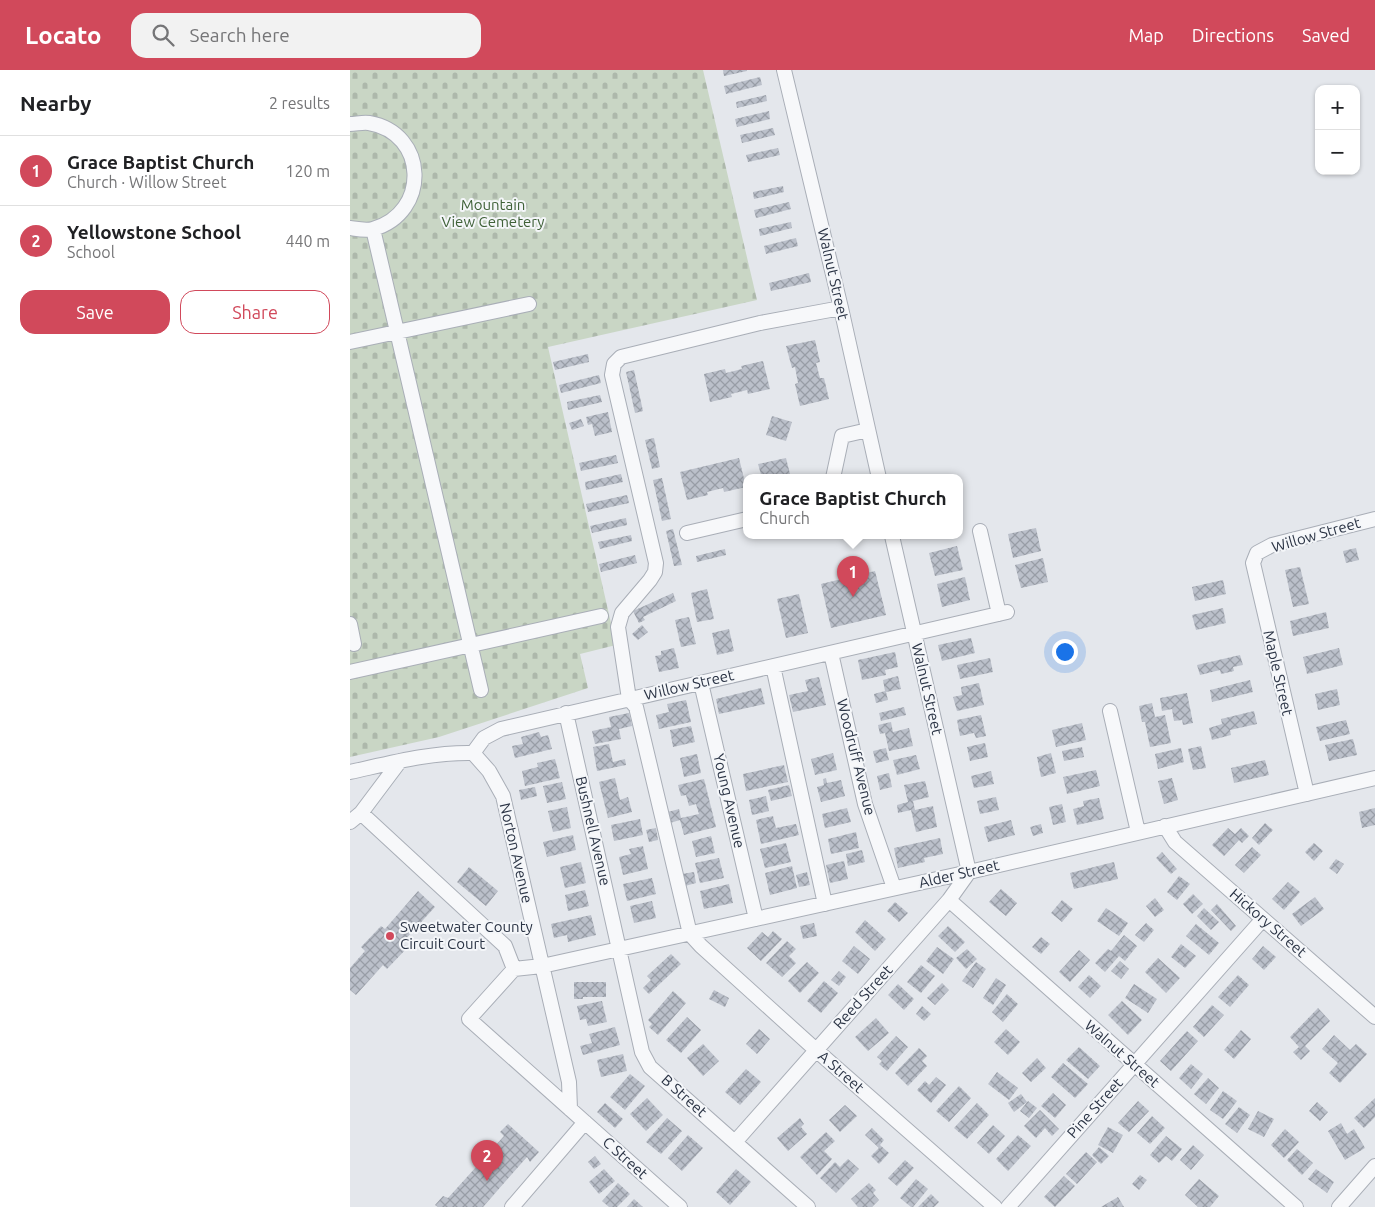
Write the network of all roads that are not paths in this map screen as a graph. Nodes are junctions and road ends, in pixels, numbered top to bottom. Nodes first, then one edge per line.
1 (784, 70) edge
2 (350, 124) edge
3 (350, 228) edge
4 (373, 229) junction
5 (529, 304) dead end
6 (841, 308) junction
7 (397, 332) junction
8 (350, 342) edge
9 (868, 430) junction
10 (835, 474) edge
11 (878, 474) edge
12 (1375, 518) edge
13 (743, 520) edge
14 (980, 532) dead end
15 (687, 533) dead end
16 (893, 539) edge
17 (1257, 553) joint
18 (601, 616) dead end
19 (350, 624) edge
20 (914, 633) junction
21 (354, 644) dead end
22 (470, 645) junction
23 (831, 653) junction
24 (773, 666) junction
25 (350, 672) edge
26 (701, 683) junction
27 (481, 690) dead end
28 (630, 699) junction
29 (1110, 711) dead end
30 (566, 713) junction
31 (473, 753) junction
32 (400, 761) junction
33 (350, 772) edge
34 (1375, 778) edge
35 (1307, 794) junction
36 (355, 817) edge
37 (1165, 826) junction
38 (1138, 832) junction
39 (969, 872) junction
40 (894, 888) junction
41 (949, 900) junction
42 (825, 904) junction
43 (756, 919) junction
44 (1262, 919) junction
45 (690, 934) junction
46 (619, 949) junction
47 (542, 966) junction
48 (514, 969) junction
49 (1375, 1017) edge
50 (816, 1050) junction
51 (1134, 1064) junction
52 (570, 1109) junction
53 (585, 1122) junction
54 (735, 1142) junction
55 (1375, 1166) edge
56 (512, 1207) edge
57 (679, 1207) edge
58 (808, 1207) edge
59 (995, 1207) edge
60 (1008, 1207) edge
61 (1296, 1207) edge
62 (1339, 1207) edge

1 - 6 street, Walnut Street
2 - 4 street
3 - 4 street
4 - 7 street
5 - 7 street
6 - 9 street, Walnut Street
6 - 28 street
7 - 8 street
7 - 22 street
9 - 10 street
9 - 11 street, Walnut Street
12 - 17 street, Willow Street
13 - 15 street
14 - 20 street, Willow Street
16 - 20 street, Walnut Street
17 - 35 street, Maple Street
18 - 22 street
19 - 21 street
20 - 23 street, Willow Street
20 - 39 street, Walnut Street
22 - 25 street
22 - 27 street
23 - 24 street, Willow Street
23 - 40 street, Woodruff Avenue
24 - 26 street, Willow Street
24 - 42 street
26 - 28 street, Willow Street
26 - 43 street, Young Avenue
28 - 30 street, Willow Street
28 - 45 street
29 - 38 street
30 - 31 street, Willow Street
30 - 46 street, Bushnell Avenue
31 - 32 street
31 - 47 street, Norton Avenue
32 - 33 street
32 - 36 street
34 - 35 street, Alder Street
35 - 37 street, Alder Street
36 - 48 street
37 - 38 street, Alder Street
37 - 44 street, Hickory Street
38 - 39 street, Alder Street
39 - 40 street, Alder Street
39 - 41 street, Reed Street
40 - 42 street, Alder Street
41 - 50 street, Reed Street
41 - 51 street, Walnut Street
42 - 43 street, Alder Street
43 - 45 street, Alder Street
44 - 49 street, Hickory Street
44 - 51 street, Pine Street
45 - 46 street, Alder Street
45 - 50 street, A Street
46 - 47 street, Alder Street
46 - 54 street, B Street
47 - 48 street, Alder Street
47 - 52 street, Norton Avenue
48 - 52 street, C Street
50 - 54 street, Reed Street
50 - 59 street, A Street
51 - 60 street, Pine Street
51 - 61 street, Walnut Street
52 - 53 street, C Street
53 - 56 street
53 - 57 street, C Street
54 - 58 street, B Street
55 - 62 street

